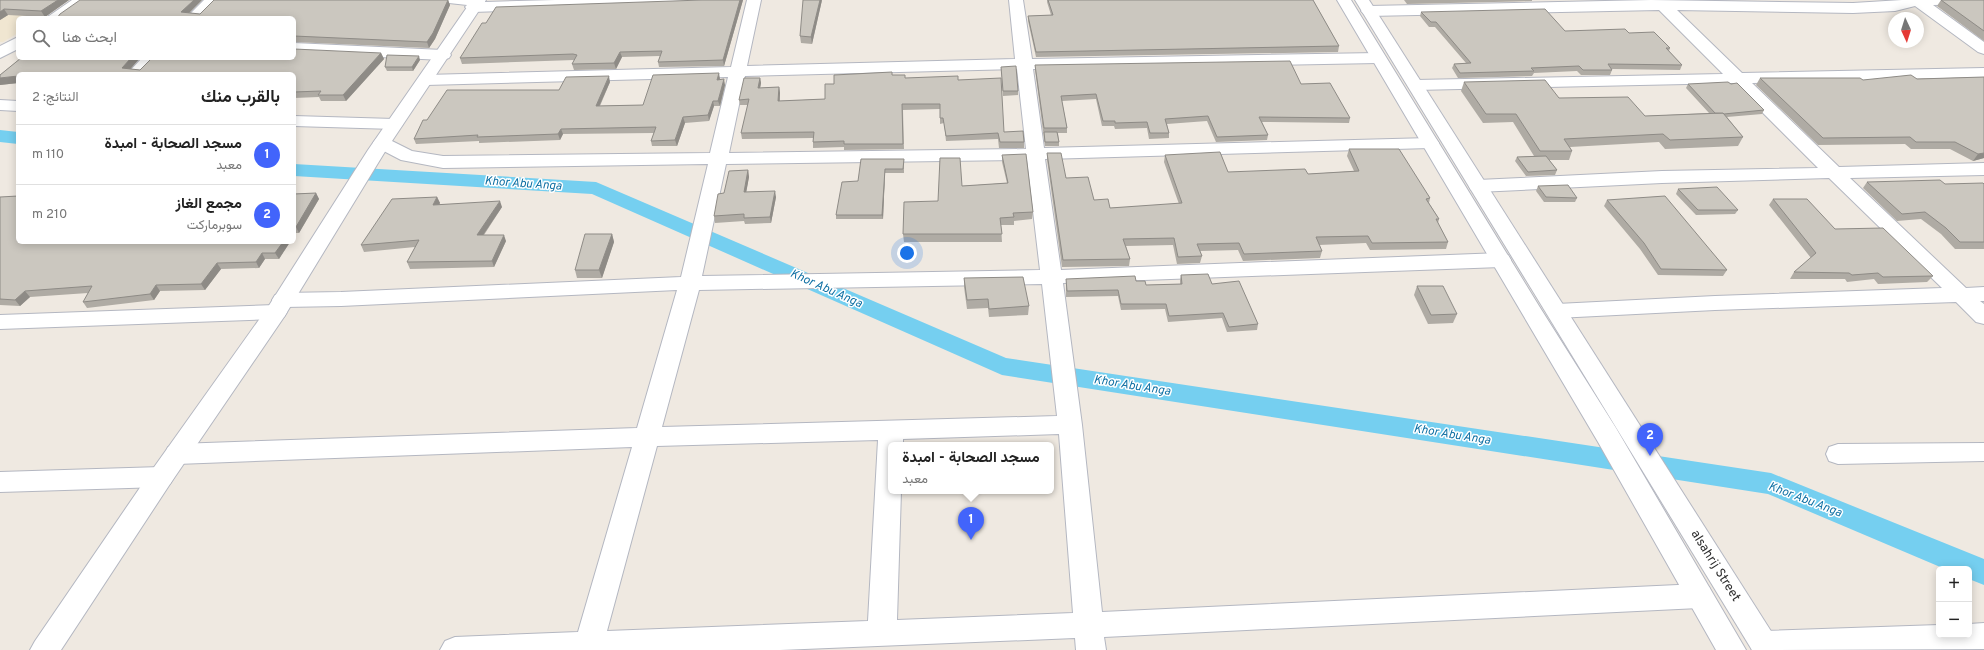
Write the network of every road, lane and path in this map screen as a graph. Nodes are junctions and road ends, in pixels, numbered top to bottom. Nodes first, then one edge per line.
1 (82, 0) edge
2 (213, 0) edge
3 (454, 0) edge
4 (703, 0) edge
5 (754, 0) edge
6 (1016, 0) edge
7 (1344, 0) edge
8 (1976, 0) edge
9 (1917, 1) edge
10 (477, 2) edge
11 (1661, 2) edge
12 (1365, 6) edge
13 (57, 16) edge
14 (196, 16) edge
15 (16, 43) edge
16 (296, 48) edge
17 (1984, 49) edge
18 (0, 54) edge
19 (443, 55) junction
20 (1378, 58) junction
21 (149, 60) edge
22 (1023, 64) junction
23 (137, 72) edge
24 (739, 72) junction
25 (1984, 73) edge
26 (1739, 79) junction
27 (426, 80) junction
28 (1416, 86) junction
29 (0, 105) edge
30 (16, 106) edge
31 (296, 120) edge
32 (394, 124) junction
33 (1430, 144) junction
34 (380, 146) junction
35 (1037, 154) junction
36 (719, 158) junction
37 (1984, 169) edge
38 (1834, 173) junction
39 (1478, 186) junction
40 (1501, 260) junction
41 (1050, 277) junction
42 (690, 283) junction
43 (1961, 294) junction
44 (1984, 294) edge
45 (279, 306) junction
46 (1557, 311) junction
47 (1984, 317) edge
48 (0, 322) edge
49 (1070, 425) junction
50 (891, 430) junction
51 (648, 437) junction
52 (890, 442) edge
53 (1984, 452) edge
54 (177, 454) junction
55 (1838, 454) dead end
56 (161, 477) junction
57 (0, 482) edge
58 (888, 494) edge
59 (1699, 596) junction
60 (882, 634) junction
61 (1984, 636) edge
62 (1090, 637) edge
63 (1766, 647) edge
64 (588, 648) edge
65 (46, 650) edge
66 (455, 650) edge
67 (1730, 650) edge

1 - 13 street
2 - 14 street
3 - 10 street
4 - 10 street
5 - 24 street
6 - 22 street
7 - 20 street
8 - 9 street
9 - 11 street
9 - 17 street
10 - 19 street
11 - 12 street
11 - 26 street
12 - 28 street, alsahrij Street
15 - 18 street
16 - 19 street
19 - 27 street
20 - 22 street
20 - 33 street
21 - 23 street
22 - 24 street
22 - 35 street
24 - 27 street
24 - 36 street
25 - 26 street
26 - 28 street
26 - 38 street
27 - 32 street
28 - 39 street, alsahrij Street
29 - 30 street
31 - 32 street
32 - 34 street
33 - 35 street
33 - 40 street
34 - 36 street
34 - 45 street
35 - 36 street
35 - 41 street
36 - 42 street
37 - 38 street
38 - 39 street
38 - 43 street
39 - 46 street, alsahrij Street
40 - 41 street
40 - 59 street
41 - 42 street
41 - 49 street
42 - 45 street
42 - 51 street
43 - 44 street
43 - 46 street
43 - 47 street
45 - 48 street
45 - 54 street
46 - 63 street, alsahrij Street
49 - 50 street
49 - 62 street
50 - 51 street
50 - 52 street
51 - 54 street
51 - 64 street
53 - 55 street
54 - 56 street
56 - 57 street
56 - 65 street
58 - 60 street
59 - 62 street
59 - 67 street
60 - 62 street
60 - 64 street
61 - 63 street
64 - 66 street

